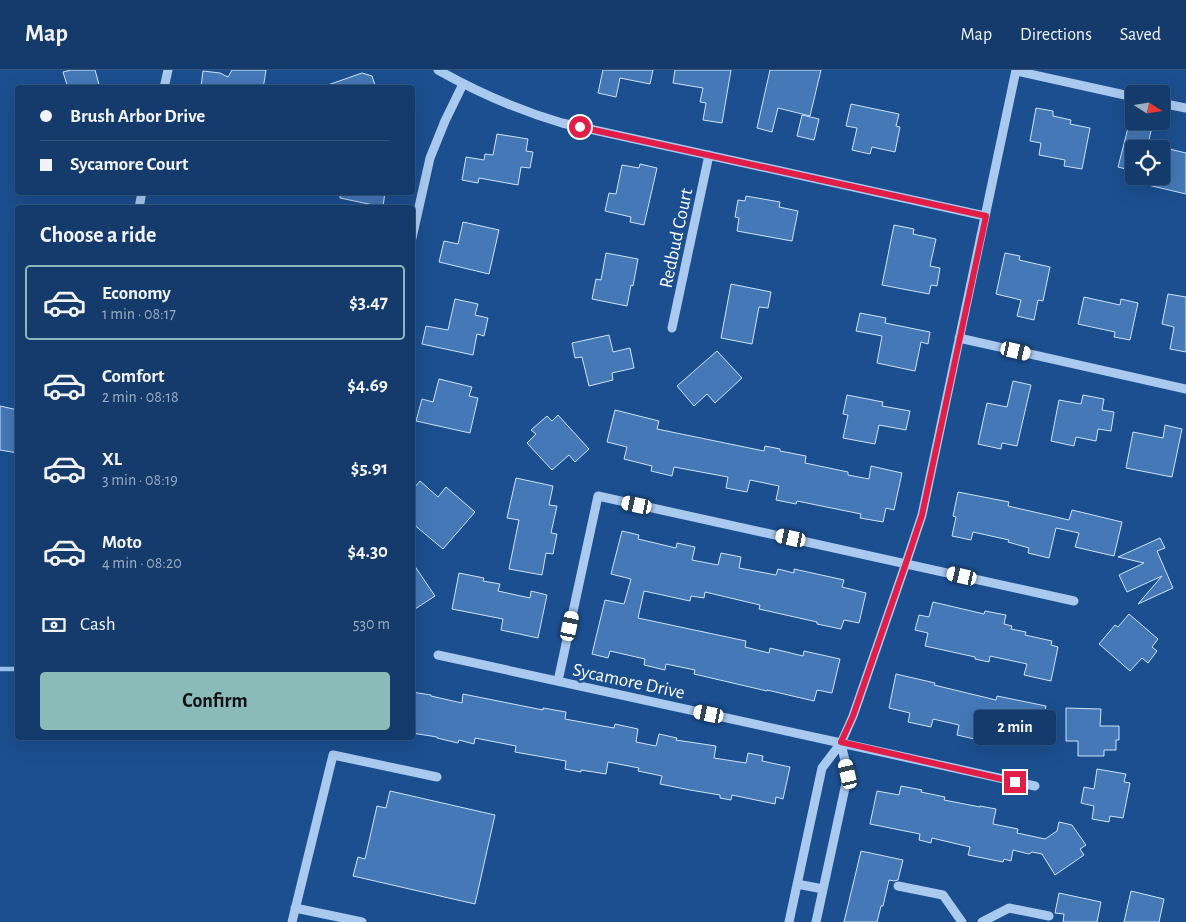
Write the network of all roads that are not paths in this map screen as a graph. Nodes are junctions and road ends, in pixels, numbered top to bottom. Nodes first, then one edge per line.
1 (168, 70) edge
2 (438, 70) edge
3 (1016, 71) edge
4 (462, 84) junction
5 (165, 85) edge
6 (1125, 95) edge
7 (1170, 105) edge
8 (1186, 108) edge
9 (709, 155) junction
10 (986, 216) junction
11 (415, 225) edge
12 (672, 328) dead end
13 (959, 338) junction
14 (1186, 389) edge
15 (906, 563) junction
16 (1074, 601) dead end
17 (438, 655) dead end
18 (558, 681) junction
19 (841, 742) junction
20 (437, 777) dead end
21 (1035, 786) dead end
22 (797, 884) junction
23 (898, 886) dead end
24 (823, 889) junction
25 (295, 908) junction
26 (1049, 916) dead end
27 (292, 922) edge
28 (362, 922) edge
29 (789, 922) edge
30 (816, 922) edge
31 (962, 922) edge
32 (982, 922) edge

1 - 5 street
2 - 4 street
3 - 6 street
3 - 10 street
4 - 9 street
4 - 11 street
7 - 8 street
9 - 10 street
9 - 12 street, Redbud Court
10 - 13 street
13 - 14 street
13 - 15 street
15 - 16 street
15 - 18 street
15 - 19 street
17 - 18 street, Sycamore Drive
18 - 19 street, Sycamore Drive
19 - 21 street, Sycamore Drive
19 - 22 street
19 - 24 street
20 - 25 street
22 - 24 street
22 - 29 street
23 - 31 street
24 - 30 street
25 - 27 street
25 - 28 street
26 - 32 street

